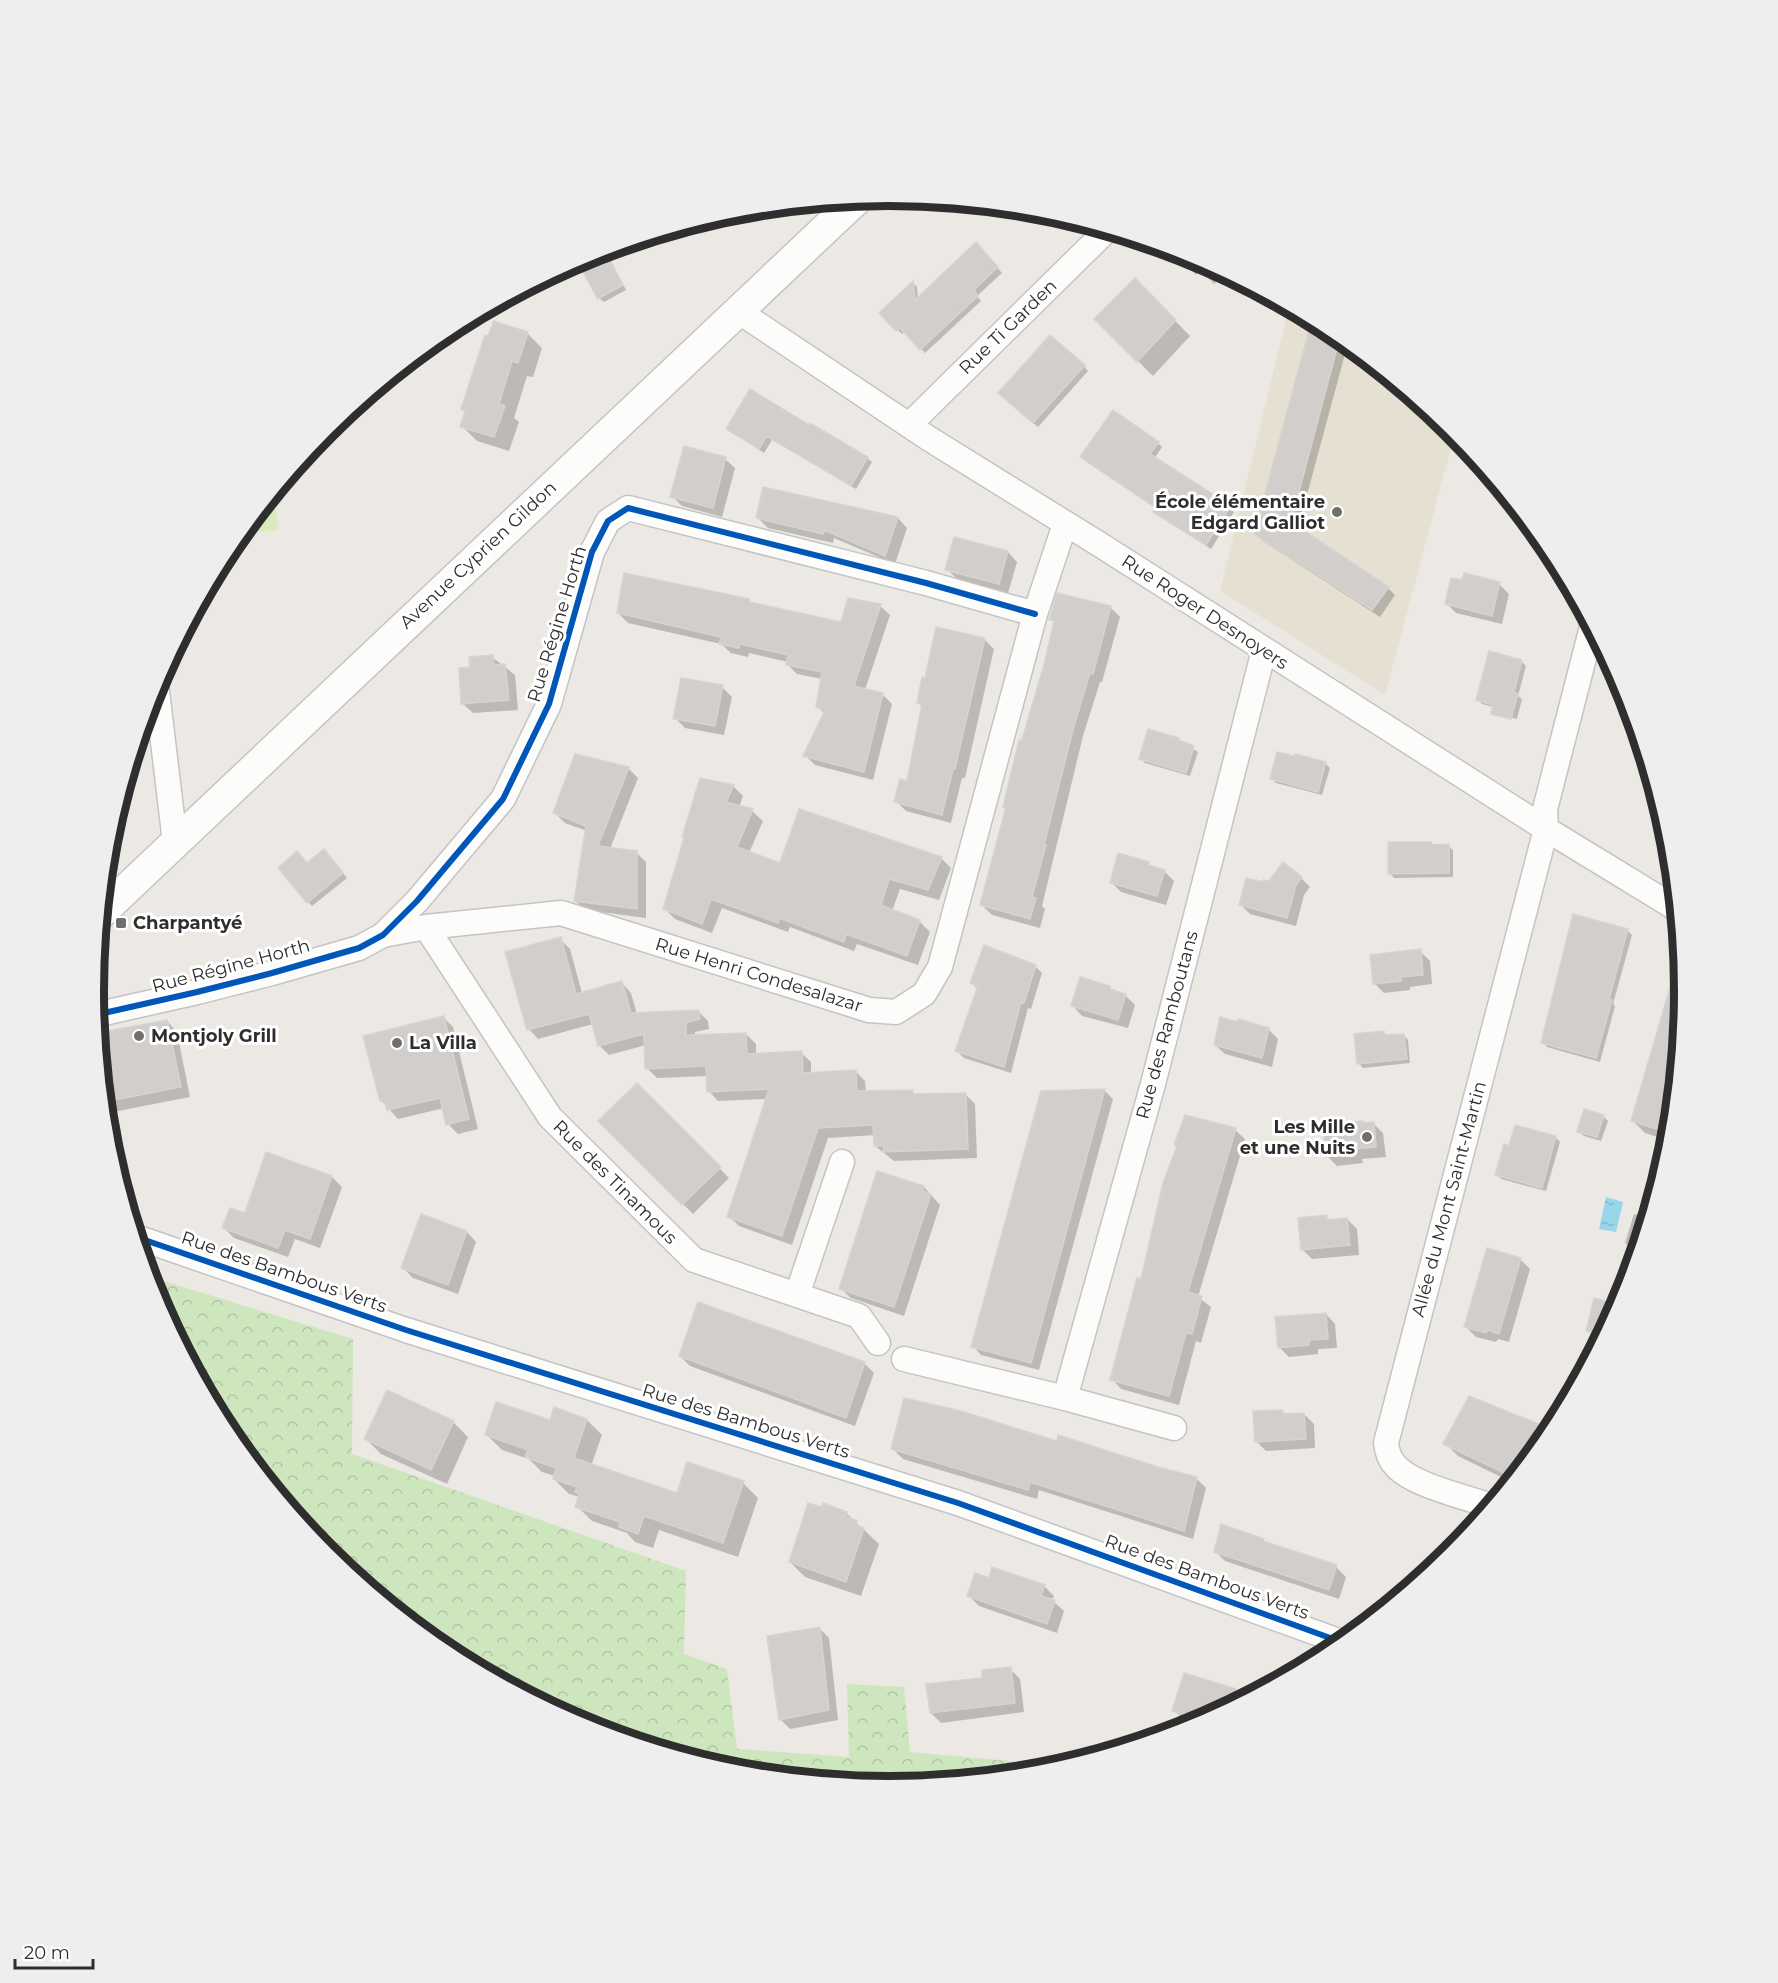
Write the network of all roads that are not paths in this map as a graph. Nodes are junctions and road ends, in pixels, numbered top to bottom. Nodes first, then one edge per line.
1 (848, 208) edge
2 (1101, 236) edge
3 (740, 308) junction
4 (909, 425) junction
5 (1065, 524) junction
6 (1035, 614) junction
7 (1589, 637) edge
8 (1264, 650) junction
9 (158, 703) edge
10 (1546, 829) junction
11 (175, 842) junction
12 (1670, 904) edge
13 (108, 906) edge
14 (426, 927) junction
15 (383, 935) junction
16 (104, 1013) edge
17 (842, 1162) dead end
18 (144, 1240) edge
19 (797, 1295) junction
20 (878, 1343) dead end
21 (904, 1359) dead end
22 (1065, 1398) junction
23 (1174, 1428) dead end
24 (1484, 1504) edge
25 (1333, 1639) edge

1 - 3 street, Avenue Cyprien Gildon
2 - 4 street, Rue Ti Garden
3 - 4 street, Rue Roger Desnoyers
3 - 11 street, Avenue Cyprien Gildon
4 - 5 street, Rue Roger Desnoyers
5 - 6 street, Rue Henri Condesalazar
5 - 8 street, Rue Roger Desnoyers
6 - 14 street, Rue Henri Condesalazar
6 - 15 street, Rue Régine Horth
7 - 10 street, Allée du Mont Saint-Martin
8 - 10 street, Rue Roger Desnoyers
8 - 22 street, Rue des Ramboutans
9 - 11 street
10 - 12 street, Rue Roger Desnoyers
10 - 24 street, Allée du Mont Saint-Martin
11 - 13 street, Avenue Cyprien Gildon
14 - 15 street, Rue Henri Condesalazar
14 - 19 street, Rue des Tinamous
15 - 16 street, Rue Régine Horth
17 - 19 street
18 - 25 street, Rue des Bambous Verts
19 - 20 street, Rue des Tinamous
21 - 22 street
22 - 23 street

